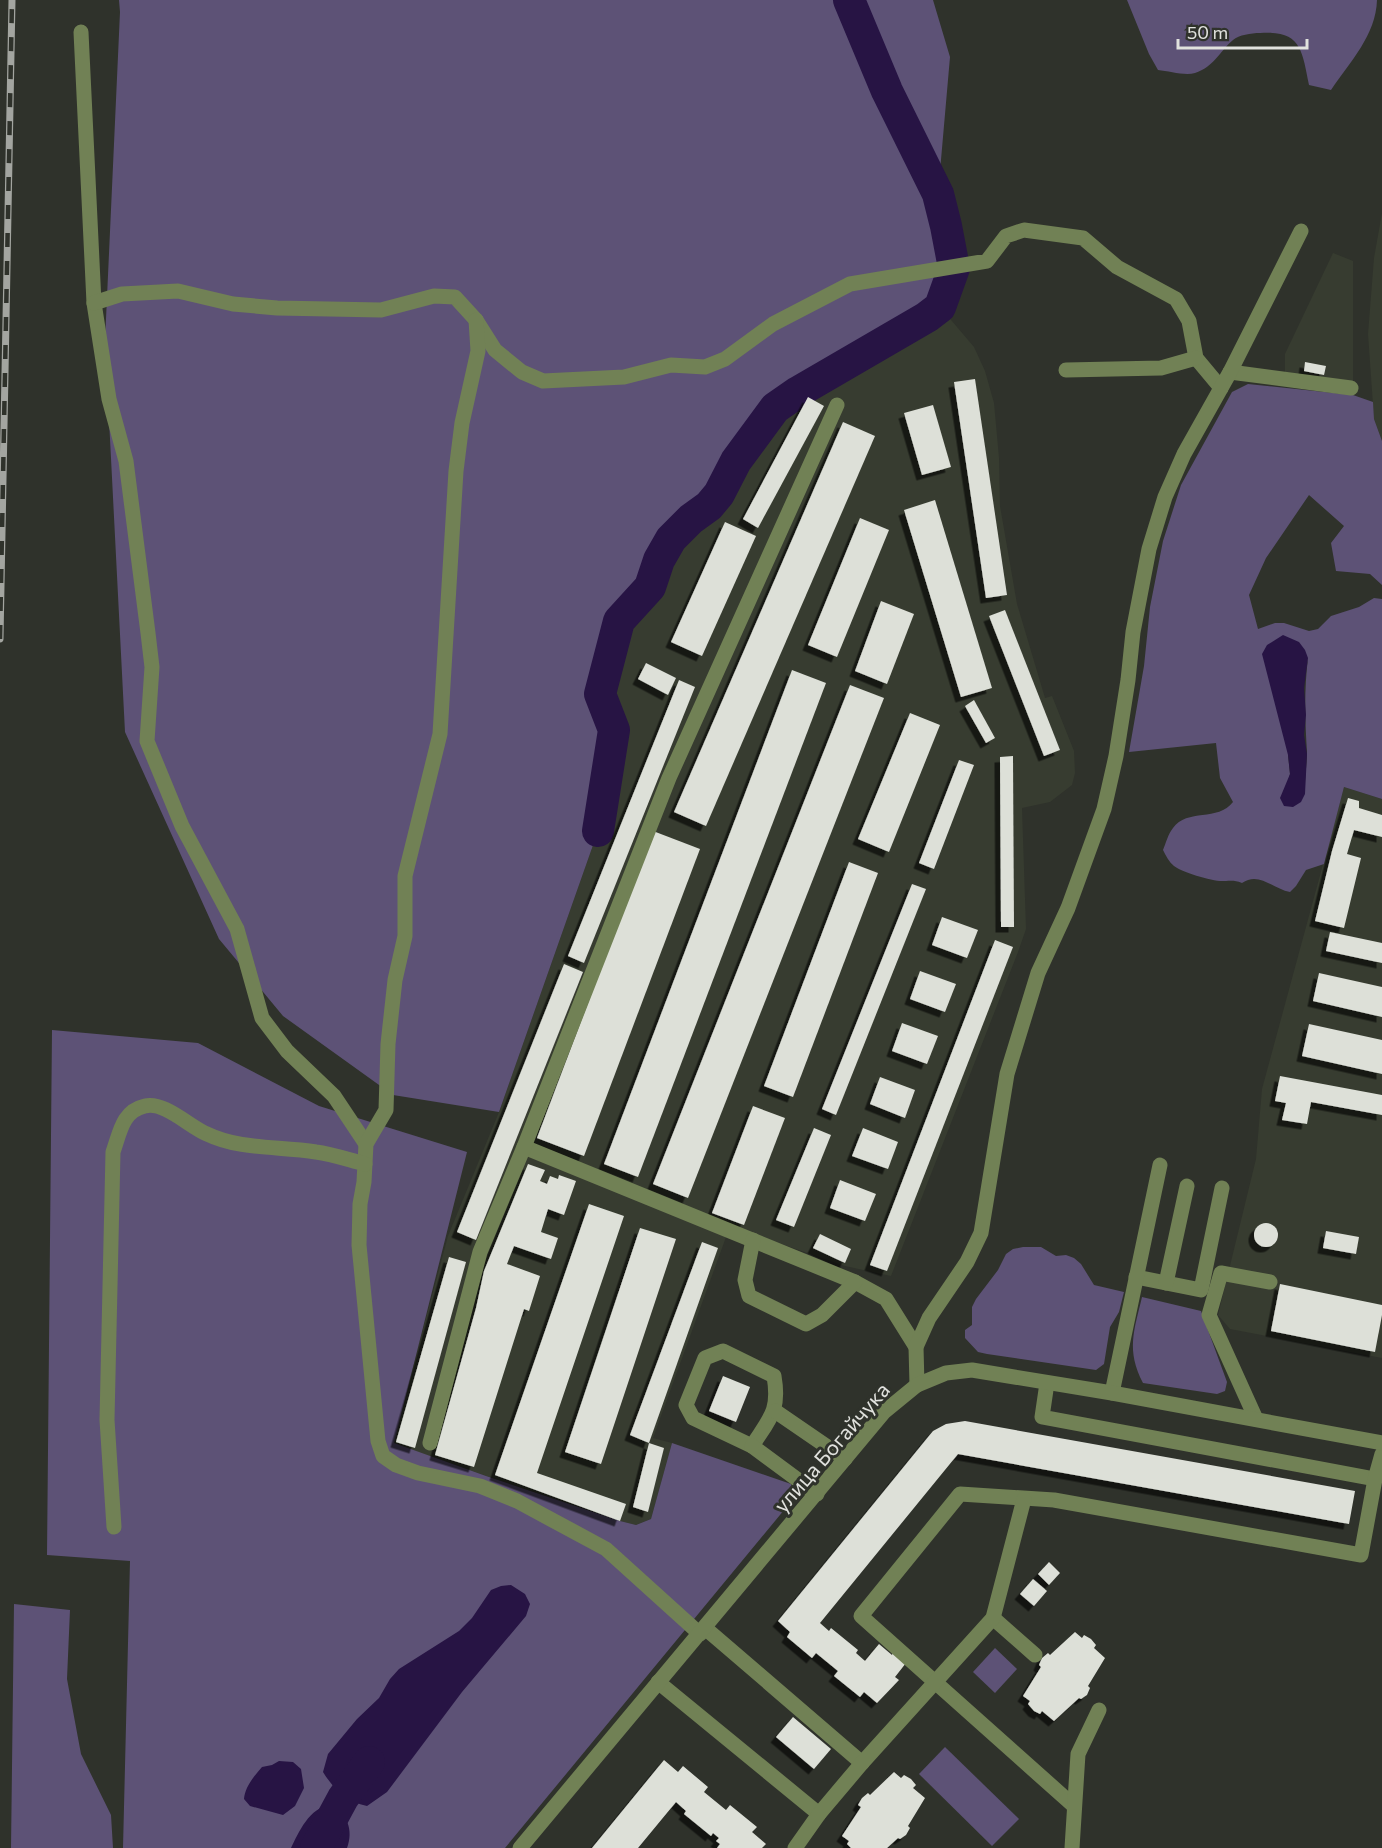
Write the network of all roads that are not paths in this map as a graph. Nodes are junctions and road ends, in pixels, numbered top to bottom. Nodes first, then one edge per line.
1 (81, 32) dead end
2 (1301, 231) dead end
3 (94, 303) junction
4 (476, 320) junction
5 (1196, 358) junction
6 (1066, 370) dead end
7 (1230, 372) junction
8 (1221, 388) junction
9 (1351, 388) dead end
10 (837, 405) dead end
11 (366, 1143) junction
12 (524, 1147) junction
13 (365, 1164) junction
14 (1160, 1165) dead end
15 (1187, 1186) dead end
16 (1222, 1188) dead end
17 (753, 1240) junction
18 (1136, 1277) junction
19 (855, 1282) junction
20 (1270, 1282) dead end
21 (1166, 1283) junction
22 (916, 1347) junction
23 (1047, 1383) junction
24 (916, 1384) junction
25 (1112, 1393) junction
26 (775, 1411) junction
27 (1256, 1419) junction
28 (430, 1443) dead end
29 (1382, 1443) edge
30 (752, 1446) junction
31 (1382, 1454) edge
32 (845, 1459) junction
33 (1375, 1479) junction
34 (817, 1494) junction
35 (1024, 1499) junction
36 (114, 1527) dead end
37 (993, 1618) junction
38 (703, 1631) junction
39 (1035, 1655) dead end
40 (658, 1682) junction
41 (937, 1682) junction
42 (1099, 1710) dead end
43 (862, 1763) junction
44 (1074, 1806) junction
45 (819, 1814) junction
46 (802, 1846) edge
47 (520, 1848) edge
48 (1072, 1848) edge

1 - 3 street
2 - 7 street
3 - 4 street
3 - 11 street
4 - 5 street
4 - 11 street
5 - 6 street
5 - 8 street
7 - 8 street
7 - 9 street
8 - 22 street
10 - 12 street
11 - 13 street
12 - 17 street
12 - 28 street
13 - 36 street
13 - 38 street
14 - 18 street
15 - 21 street
16 - 21 street
17 - 19 street
17 - 19 street
18 - 21 street
18 - 25 street
19 - 22 street
20 - 27 street
22 - 24 street
23 - 24 street, улица Богайчука
23 - 25 street, улица Богайчука
23 - 33 street
24 - 32 street, улица Богайчука
25 - 27 street, улица Богайчука
26 - 30 street
26 - 30 street
26 - 32 street
27 - 29 street, улица Богайчука
30 - 34 street
31 - 33 street
32 - 34 street, улица Богайчука
33 - 35 street
34 - 38 street, улица Богайчука
35 - 37 street
35 - 41 street
37 - 39 street
37 - 41 street
38 - 40 street, улица Богайчука
38 - 43 street
40 - 45 street
40 - 47 street, улица Богайчука
41 - 43 street
41 - 44 street
42 - 44 street
43 - 45 street
44 - 48 street
45 - 46 street

